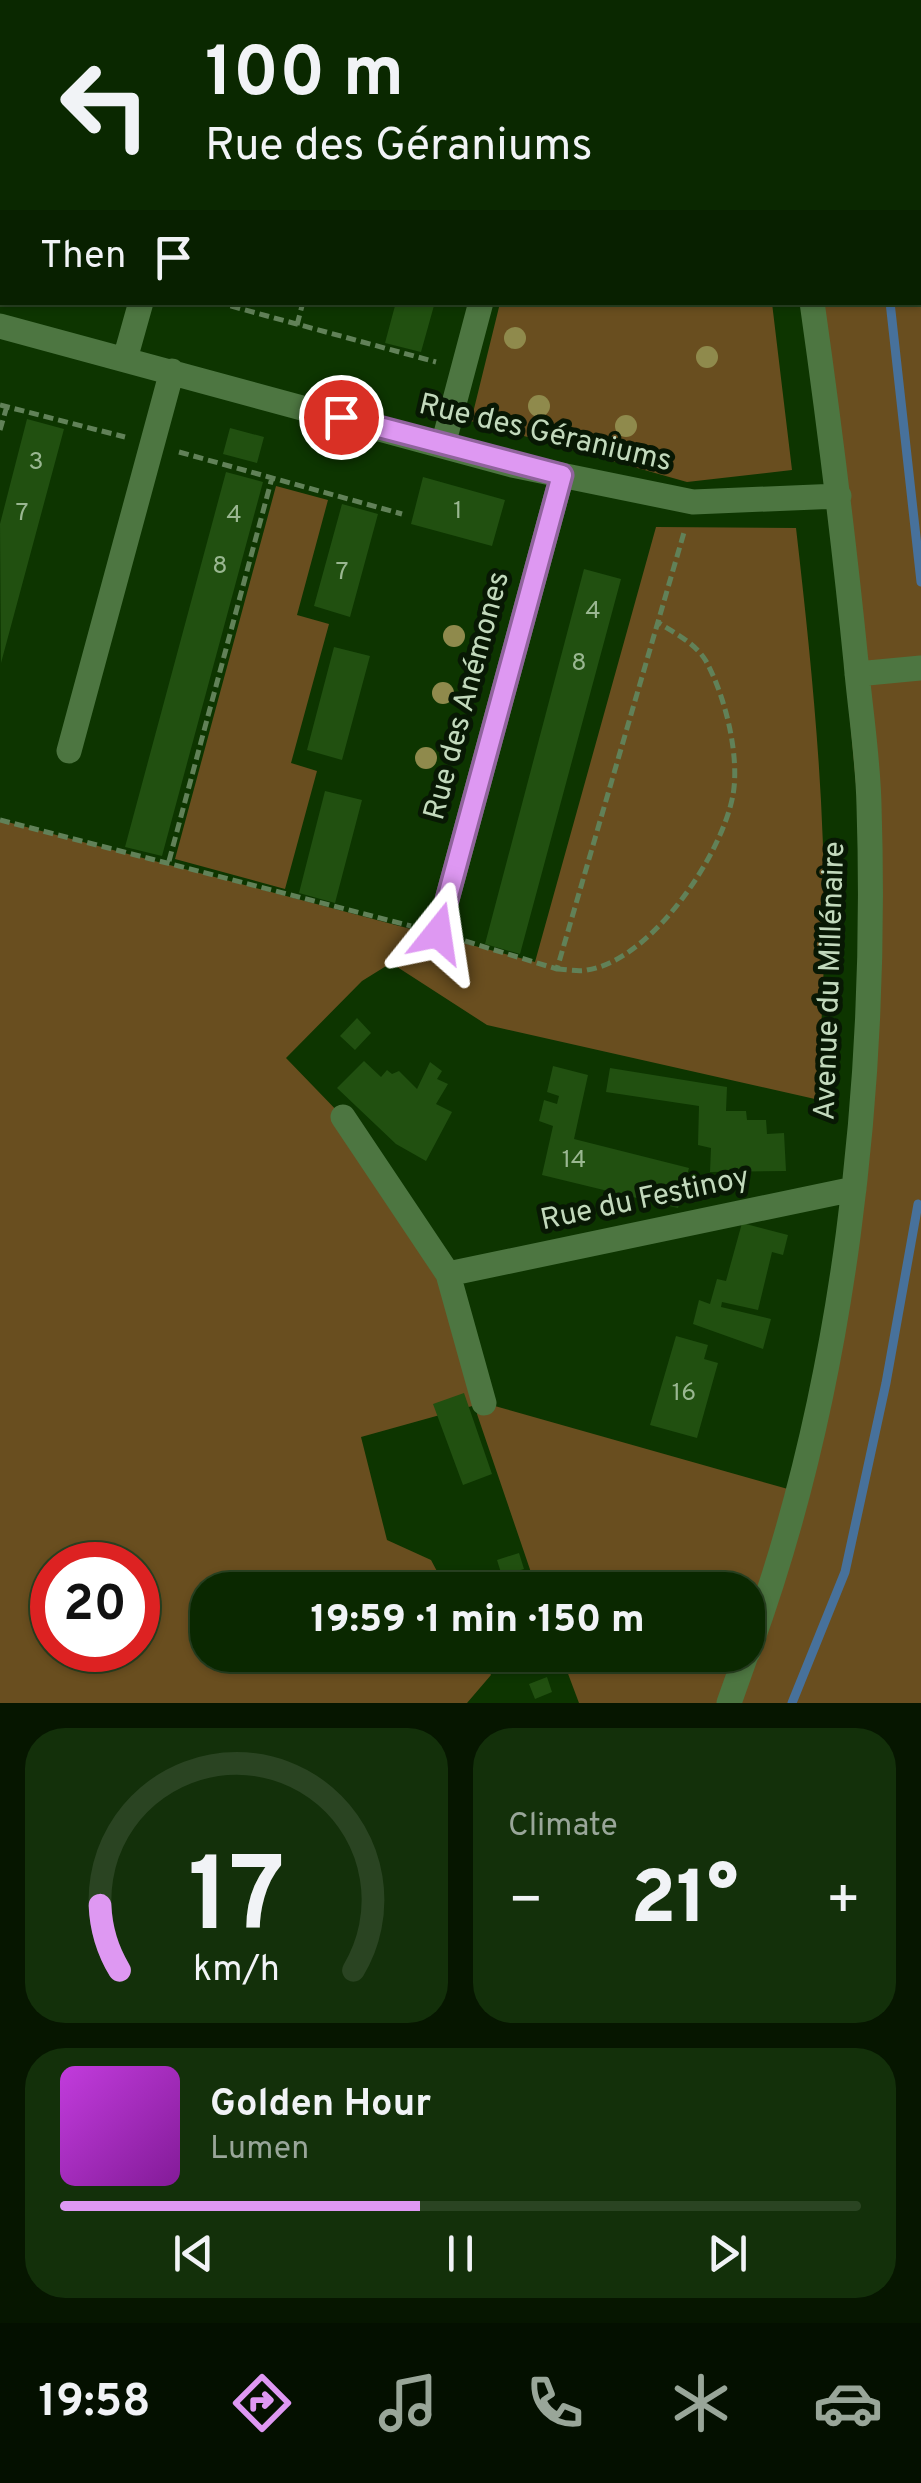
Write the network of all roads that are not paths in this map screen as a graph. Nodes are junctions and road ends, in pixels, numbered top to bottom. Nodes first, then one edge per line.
1 (140, 305) edge
2 (480, 305) edge
3 (812, 305) edge
4 (0, 326) edge
5 (126, 358) junction
6 (172, 371) junction
7 (442, 445) junction
8 (562, 475) junction
9 (839, 496) junction
10 (921, 668) edge
11 (857, 674) junction
12 (69, 752) dead end
13 (438, 933) dead end
14 (343, 1117) dead end
15 (854, 1189) junction
16 (448, 1274) junction
17 (484, 1402) dead end
18 (765, 1595) edge
19 (740, 1672) edge
20 (729, 1703) edge

1 - 5 street
2 - 7 street
3 - 9 street, Avenue du Millénaire
4 - 5 street, Rue des Géraniums
5 - 6 street, Rue des Géraniums
6 - 7 street, Rue des Géraniums
6 - 12 street
7 - 8 street, Rue des Géraniums
8 - 9 street, Rue des Géraniums
8 - 13 street, Rue des Anémones
9 - 11 street, Avenue du Millénaire
10 - 11 street
11 - 15 street, Avenue du Millénaire
14 - 16 street
15 - 16 street, Rue du Festinoy
15 - 18 street, Avenue du Millénaire
16 - 17 street
19 - 20 street, Avenue du Millénaire

